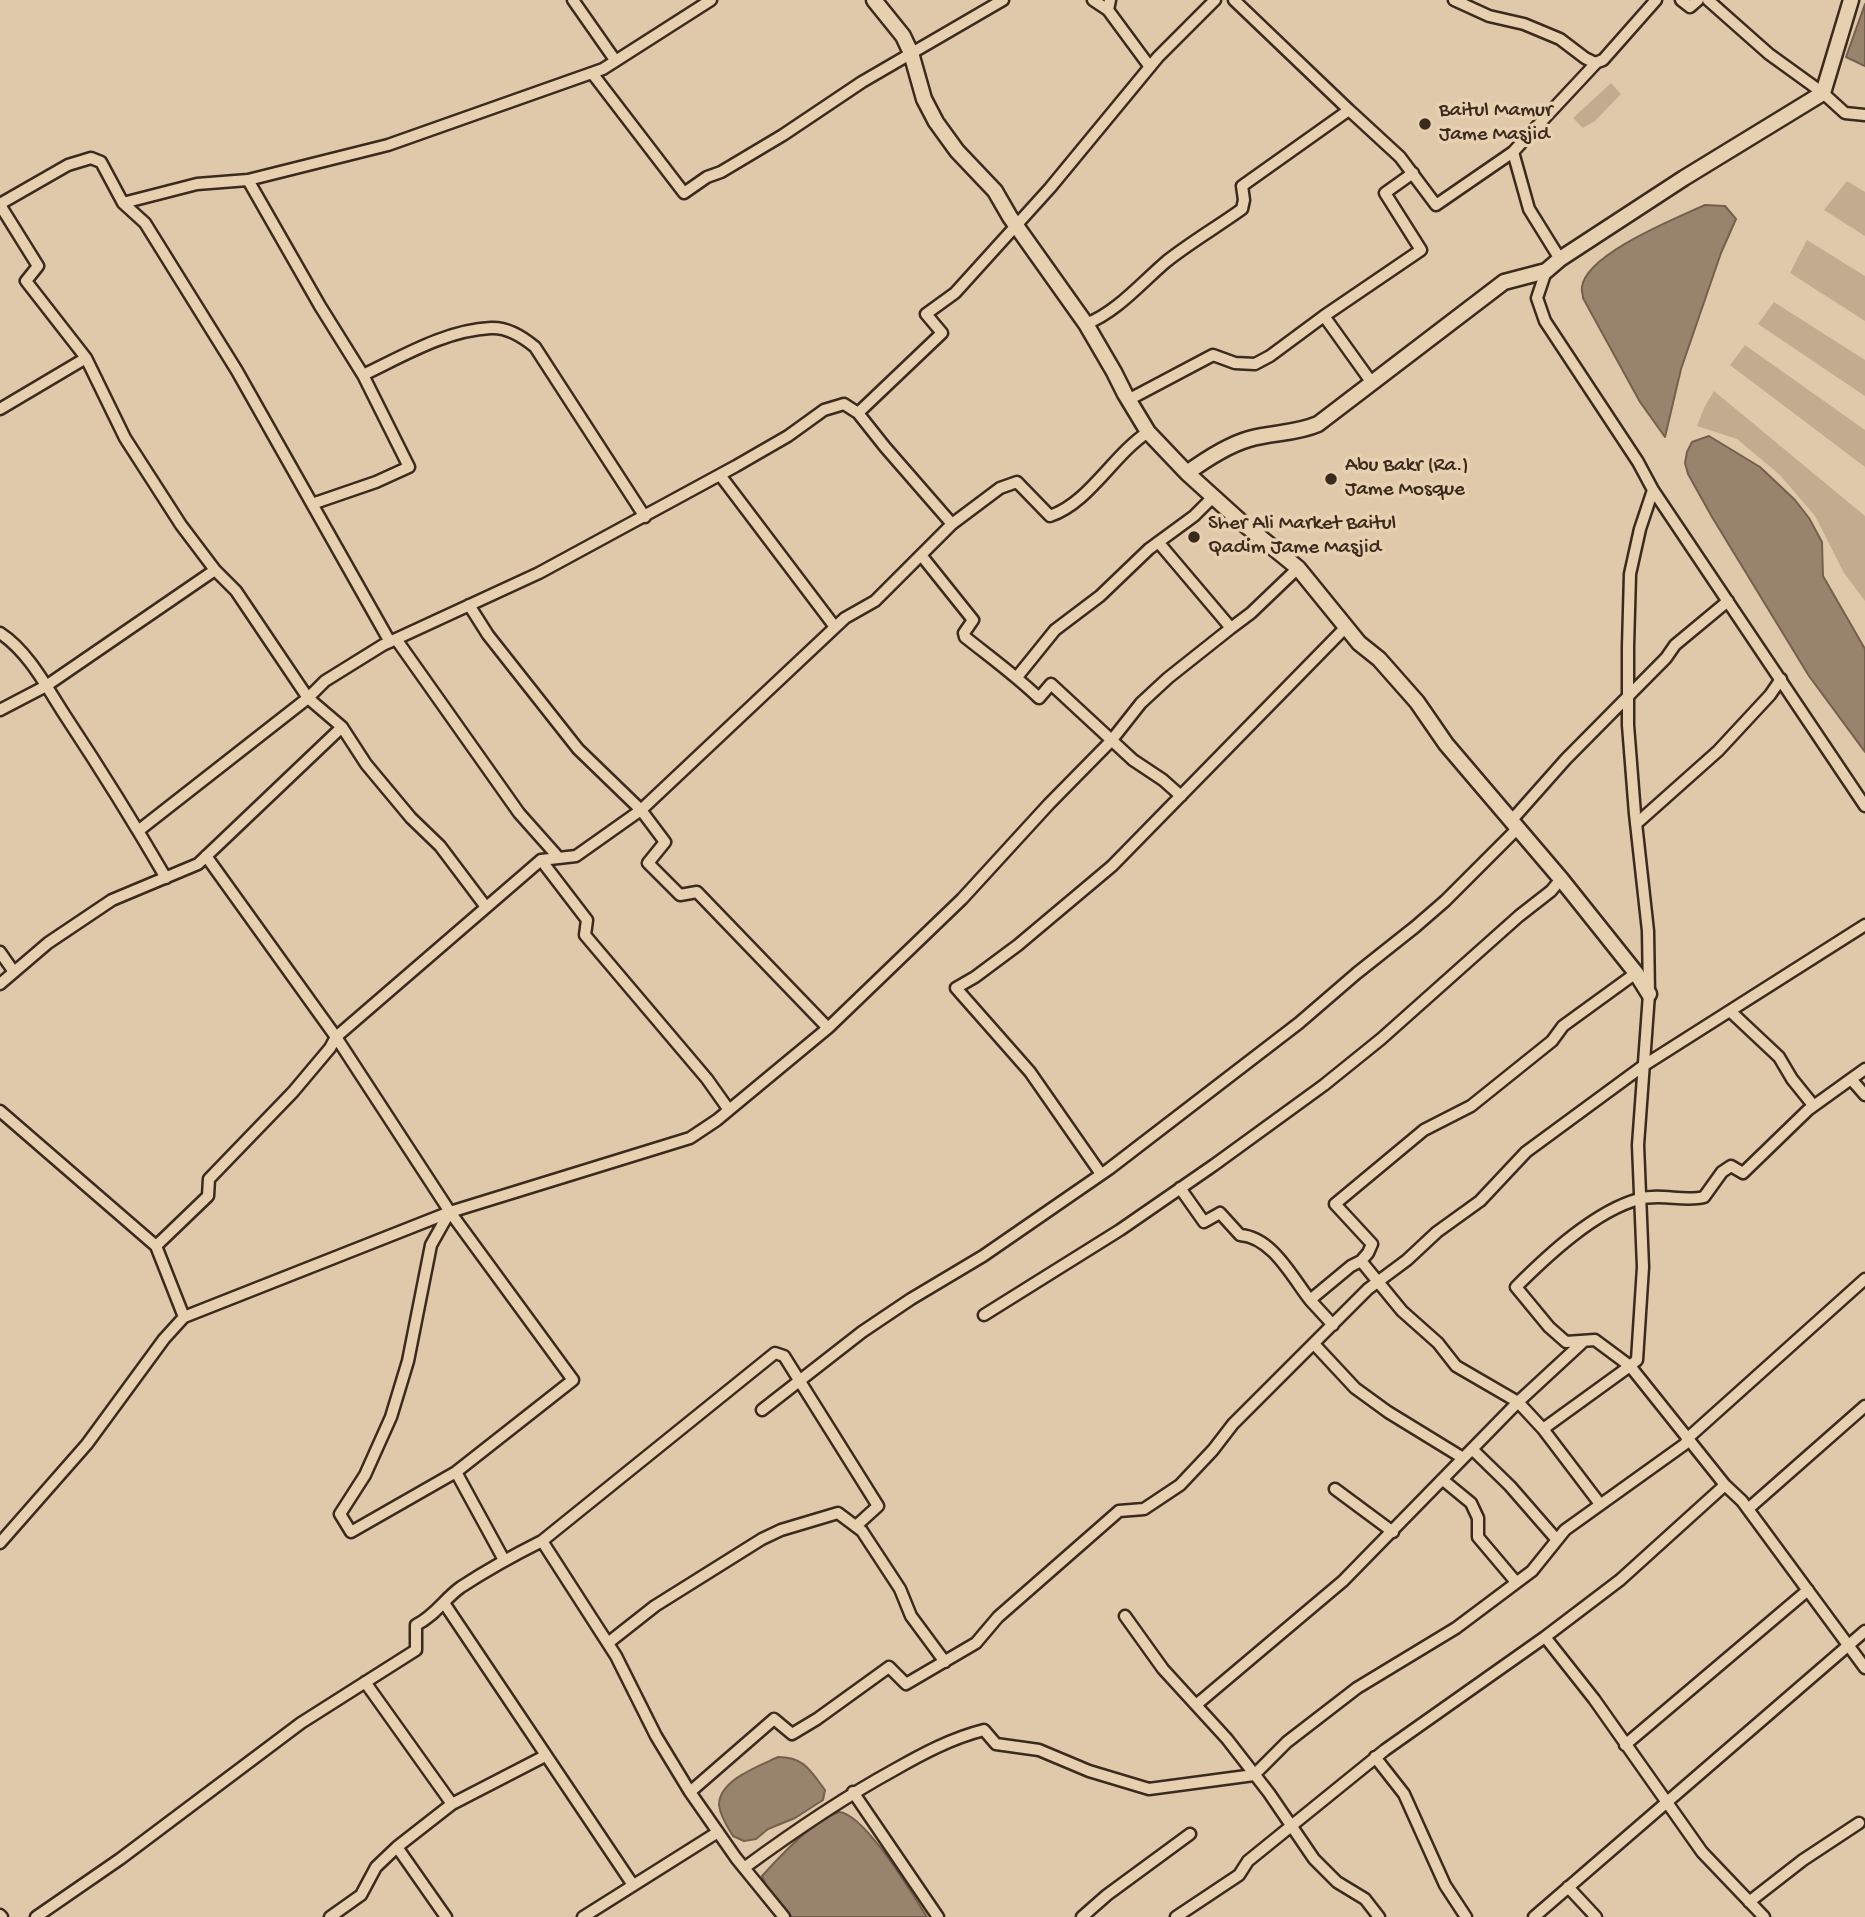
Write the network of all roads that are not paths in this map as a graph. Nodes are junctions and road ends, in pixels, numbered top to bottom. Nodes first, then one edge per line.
1 (573, 0) edge
2 (711, 0) edge
3 (874, 0) edge
4 (1003, 0) edge
5 (1093, 0) edge
6 (1215, 0) edge
7 (1234, 0) edge
8 (1454, 0) edge
9 (1656, 0) edge
10 (1681, 0) edge
11 (1698, 0) edge
12 (1708, 0) edge
13 (1852, 0) edge
14 (1109, 5) edge
15 (911, 53) junction
16 (615, 60) junction
17 (1597, 62) junction
18 (1150, 67) junction
19 (592, 73) junction
20 (1823, 93) junction
21 (1349, 110) junction
22 (1865, 116) edge
23 (1513, 152) junction
24 (1413, 173) junction
25 (248, 180) junction
26 (123, 203) junction
27 (0, 204) edge
28 (1016, 226) junction
29 (1560, 259) junction
30 (1546, 271) junction
31 (1324, 316) junction
32 (1086, 324) junction
33 (86, 358) junction
34 (363, 375) junction
35 (1372, 383) junction
36 (1128, 400) junction
37 (0, 409) edge
38 (858, 413) junction
39 (1148, 432) junction
40 (1187, 473) junction
41 (720, 475) junction
42 (1653, 490) junction
43 (1213, 497) junction
44 (312, 504) junction
45 (645, 517) junction
46 (952, 524) junction
47 (1159, 543) junction
48 (921, 555) junction
49 (1298, 568) junction
50 (215, 570) junction
51 (1728, 601) junction
52 (469, 605) junction
53 (835, 627) junction
54 (1346, 627) junction
55 (1231, 628) junction
56 (0, 633) edge
57 (393, 640) junction
58 (1017, 677) junction
59 (1781, 679) junction
60 (46, 686) junction
61 (1628, 695) junction
62 (308, 698) junction
63 (0, 710) edge
64 (342, 727) junction
65 (1111, 741) junction
66 (1181, 796) junction
67 (1865, 806) edge
68 (641, 810) junction
69 (1636, 824) junction
70 (1514, 825) junction
71 (138, 831) junction
72 (206, 856) junction
73 (559, 858) junction
74 (541, 860) junction
75 (166, 878) junction
76 (1561, 879) junction
77 (486, 907) junction
78 (1865, 925) edge
79 (0, 952) edge
80 (14, 972) junction
81 (1636, 973) junction
82 (0, 984) edge
83 (1649, 994) junction
84 (1730, 1011) junction
85 (828, 1028) junction
86 (336, 1037) junction
87 (1643, 1066) junction
88 (1865, 1069) edge
89 (1851, 1079) junction
90 (1865, 1095) edge
91 (1813, 1105) junction
92 (729, 1110) junction
93 (0, 1111) edge
94 (1101, 1174) junction
95 (1181, 1188) junction
96 (1641, 1199) junction
97 (450, 1212) junction
98 (156, 1246) junction
99 (1361, 1261) junction
100 (1865, 1279) edge
101 (1377, 1282) junction
102 (1310, 1300) junction
103 (984, 1315) dead end
104 (184, 1317) junction
105 (1333, 1325) junction
106 (1584, 1341) junction
107 (1314, 1345) junction
108 (1630, 1366) junction
109 (799, 1381) junction
110 (1518, 1402) junction
111 (1865, 1406) edge
112 (762, 1410) dead end
113 (1543, 1429) junction
114 (1689, 1437) junction
115 (1472, 1449) junction
116 (1463, 1458) junction
117 (456, 1472) junction
118 (1443, 1480) junction
119 (1725, 1485) junction
120 (1335, 1489) dead end
121 (1600, 1504) junction
122 (1748, 1509) junction
123 (856, 1527) junction
124 (1393, 1532) junction
125 (1557, 1540) junction
126 (542, 1541) junction
127 (0, 1543) edge
128 (504, 1560) junction
129 (1516, 1582) junction
130 (1808, 1590) junction
131 (444, 1604) junction
132 (1125, 1616) dead end
133 (1865, 1631) edge
134 (1545, 1637) junction
135 (608, 1643) junction
136 (1849, 1645) junction
137 (945, 1662) junction
138 (1865, 1668) edge
139 (365, 1682) junction
140 (1196, 1705) junction
141 (1625, 1745) junction
142 (545, 1756) junction
143 (1375, 1757) junction
144 (1254, 1775) junction
145 (690, 1792) junction
146 (853, 1792) junction
147 (1666, 1803) junction
148 (452, 1804) junction
149 (1859, 1823) dead end
150 (1292, 1826) junction
151 (718, 1832) junction
152 (1190, 1834) dead end
153 (397, 1847) junction
154 (744, 1868) junction
155 (633, 1885) junction
156 (1568, 1887) junction
157 (1749, 1902) junction
158 (36, 1917) edge
159 (330, 1917) edge
160 (446, 1917) edge
161 (583, 1917) edge
162 (784, 1917) edge
163 (938, 1917) edge
164 (1082, 1917) edge
165 (1176, 1917) edge
166 (1379, 1917) edge
167 (1466, 1917) edge
168 (1534, 1917) edge
169 (1596, 1917) edge
170 (1764, 1917) edge

1 - 16 street
2 - 16 street
3 - 15 street
4 - 15 street
5 - 14 street
6 - 18 street
7 - 21 street
8 - 17 street
9 - 17 street
10 - 11 street
12 - 20 street
13 - 20 street
14 - 18 street
15 - 19 street
15 - 28 street
16 - 19 street
17 - 23 street
18 - 28 street
19 - 25 street
20 - 22 street
20 - 29 street
21 - 24 street
21 - 32 street
23 - 24 street
23 - 29 street
24 - 31 street
25 - 26 street
25 - 34 street
26 - 27 street
26 - 44 street
27 - 33 street
28 - 32 street
28 - 38 street
29 - 30 street
30 - 35 street
30 - 42 street
31 - 35 street
31 - 36 street
32 - 36 street
33 - 37 street
33 - 50 street
34 - 44 street
34 - 45 street
35 - 40 street
36 - 39 street
38 - 41 street
38 - 46 street
39 - 40 street
39 - 46 street
40 - 43 street
41 - 45 street
41 - 53 street
42 - 51 street
42 - 61 street
43 - 47 street
43 - 49 street
44 - 57 street
45 - 52 street
46 - 48 street
47 - 55 street
47 - 58 street
48 - 53 street
48 - 58 street
49 - 54 street
49 - 55 street
50 - 60 street
50 - 62 street
51 - 59 street
51 - 61 street
52 - 57 street
52 - 68 street
53 - 68 street
54 - 66 street
54 - 70 street
55 - 65 street
56 - 60 street
57 - 62 street
57 - 73 street
58 - 65 street
59 - 67 street
59 - 69 street
60 - 63 street
60 - 71 street
61 - 69 street
61 - 70 street
62 - 64 street
62 - 71 street
64 - 72 street
64 - 77 street
65 - 66 street
65 - 85 street
66 - 94 street
68 - 73 street
68 - 85 street
69 - 83 street
70 - 76 street
70 - 94 street
71 - 75 street
72 - 75 street
72 - 86 street
73 - 74 street
74 - 77 street
74 - 92 street
75 - 80 street
76 - 81 street
76 - 95 street
77 - 86 street
78 - 84 street
79 - 80 street
80 - 82 street
81 - 83 street
81 - 99 street
83 - 87 street
84 - 87 street
84 - 91 street
85 - 92 street
86 - 97 street
86 - 98 street
87 - 96 street
87 - 101 street
88 - 89 street
89 - 90 street
89 - 91 street
91 - 96 street
92 - 97 street
93 - 98 street
94 - 109 street
95 - 102 street
95 - 103 street
96 - 106 street
96 - 108 street
97 - 104 street
97 - 117 street
97 - 117 street
98 - 104 street
99 - 101 street
99 - 102 street
100 - 114 street
101 - 105 street
101 - 110 street
102 - 105 street
104 - 127 street
105 - 107 street
106 - 108 street
106 - 110 street
107 - 116 street
107 - 137 street
108 - 113 street
108 - 114 street
109 - 112 street
109 - 123 street
109 - 126 street
110 - 113 street
110 - 115 street
111 - 122 street
113 - 121 street
114 - 119 street
114 - 121 street
115 - 116 street
115 - 125 street
116 - 118 street
117 - 128 street
118 - 124 street
118 - 129 street
119 - 122 street
119 - 134 street
120 - 124 street
121 - 125 street
122 - 130 street
123 - 135 street
123 - 137 street
124 - 140 street
125 - 129 street
126 - 128 street
126 - 135 street
128 - 131 street
129 - 144 street
130 - 136 street
130 - 141 street
131 - 139 street
131 - 142 street
132 - 140 street
133 - 136 street
134 - 141 street
134 - 143 street
135 - 145 street
136 - 138 street
136 - 147 street
137 - 145 street
139 - 148 street
139 - 158 street
140 - 144 street
141 - 147 street
142 - 148 street
142 - 155 street
143 - 150 street
143 - 167 street
144 - 146 street
144 - 150 street
145 - 151 street
146 - 154 street
146 - 163 street
147 - 156 street
147 - 157 street
148 - 153 street
149 - 157 street
150 - 165 street
150 - 166 street
151 - 154 street
151 - 155 street
152 - 164 street
153 - 159 street
153 - 160 street
154 - 162 street
155 - 161 street
156 - 168 street
156 - 169 street
157 - 170 street

